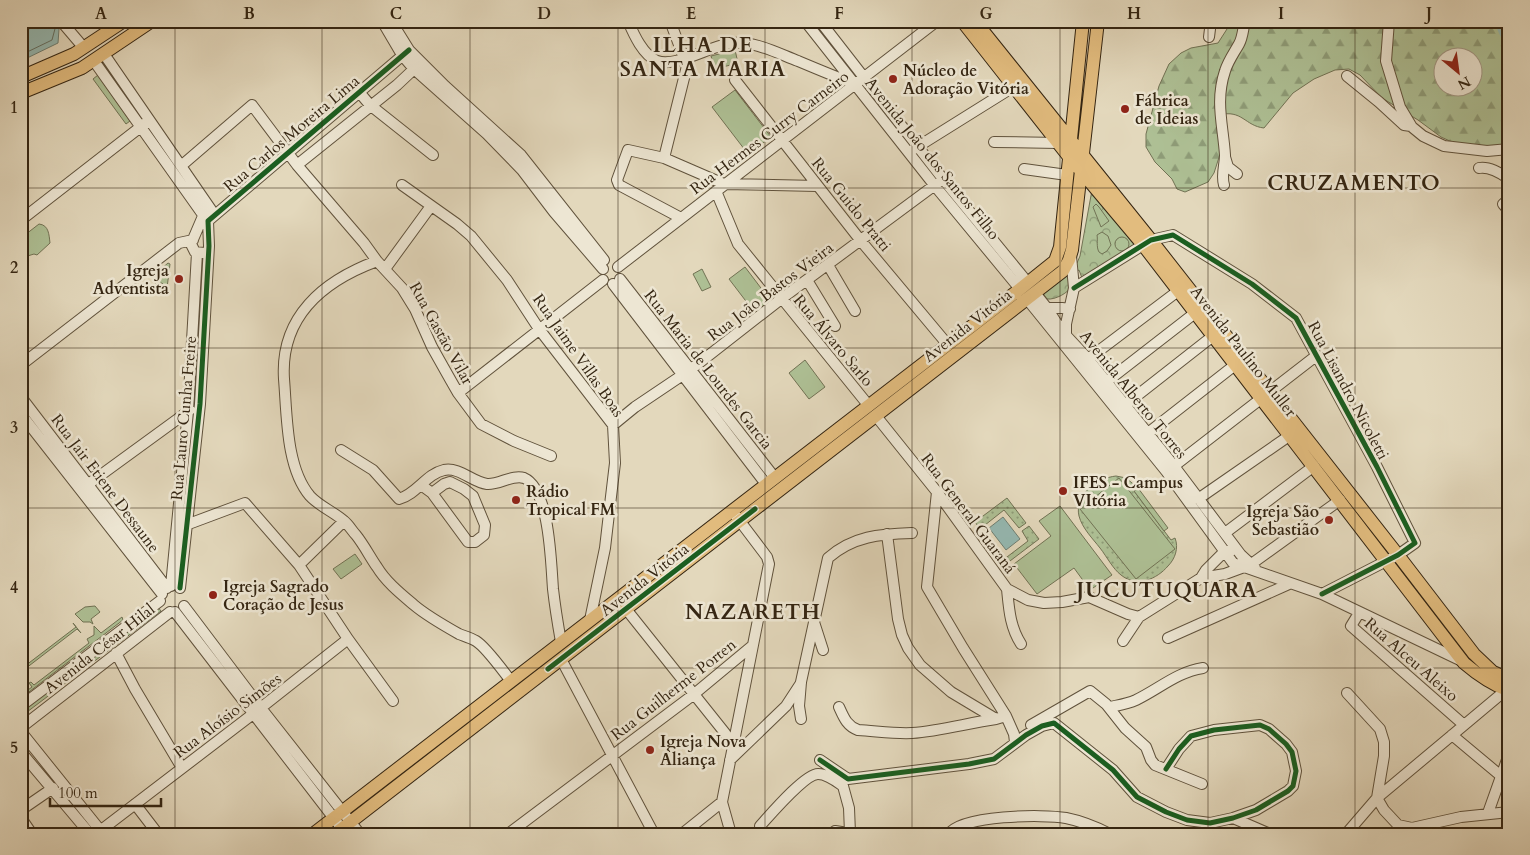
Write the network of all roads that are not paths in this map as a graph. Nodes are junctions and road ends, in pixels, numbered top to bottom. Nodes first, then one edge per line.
1 (61, 21) edge
2 (124, 21) edge
3 (152, 21) edge
4 (382, 21) edge
5 (391, 21) edge
6 (628, 21) edge
7 (670, 21) edge
8 (805, 21) edge
9 (820, 21) edge
10 (937, 21) edge
11 (962, 21) edge
12 (975, 21) edge
13 (1083, 21) edge
14 (1098, 21) edge
15 (1211, 21) edge
16 (1245, 21) edge
17 (1389, 21) edge
18 (105, 34) junction
19 (1209, 37) dead end
20 (84, 48) junction
21 (404, 50) junction
22 (99, 58) junction
23 (684, 58) junction
24 (414, 69) junction
25 (1347, 76) dead end
26 (21, 77) edge
27 (864, 78) junction
28 (736, 80) dead end
29 (1019, 84) junction
30 (856, 85) junction
31 (359, 92) junction
32 (21, 93) edge
33 (370, 105) junction
34 (1074, 108) junction
35 (1048, 111) junction
36 (476, 120) junction
37 (146, 123) junction
38 (1412, 126) junction
39 (782, 140) junction
40 (994, 142) dead end
41 (1065, 142) junction
42 (1509, 148) edge
43 (913, 150) junction
44 (286, 151) junction
45 (433, 155) dead end
46 (1069, 157) junction
47 (1083, 157) junction
48 (1225, 157) junction
49 (664, 158) junction
50 (297, 165) junction
51 (182, 166) junction
52 (1478, 168) dead end
53 (1024, 169) dead end
54 (1081, 172) junction
55 (1237, 174) dead end
56 (1067, 175) junction
57 (1509, 179) edge
58 (939, 183) junction
59 (402, 185) dead end
60 (1224, 185) dead end
61 (817, 186) junction
62 (720, 188) junction
63 (1509, 199) edge
64 (431, 206) junction
65 (1509, 211) edge
66 (209, 215) junction
67 (681, 218) junction
68 (21, 220) edge
69 (860, 241) junction
70 (1147, 242) junction
71 (194, 245) junction
72 (208, 246) junction
73 (1071, 255) junction
74 (376, 261) junction
75 (828, 265) junction
76 (385, 268) junction
77 (609, 275) junction
78 (807, 280) junction
79 (1074, 288) junction
80 (1028, 291) junction
81 (1178, 292) junction
82 (781, 299) junction
83 (1047, 308) junction
84 (1070, 310) junction
85 (855, 311) dead end
86 (1195, 313) junction
87 (835, 326) dead end
88 (539, 329) junction
89 (1062, 330) junction
90 (1213, 336) junction
91 (948, 345) junction
92 (1316, 356) junction
93 (1088, 359) junction
94 (21, 365) edge
95 (1235, 365) junction
96 (686, 373) junction
97 (1102, 385) junction
98 (458, 393) junction
99 (1265, 396) junction
100 (21, 397) edge
101 (200, 404) junction
102 (1125, 405) junction
103 (188, 411) junction
104 (872, 411) junction
105 (21, 414) edge
106 (613, 425) junction
107 (1148, 433) junction
108 (1289, 436) junction
109 (340, 450) dead end
110 (551, 456) dead end
111 (1174, 466) junction
112 (1314, 466) junction
113 (770, 481) junction
114 (421, 485) junction
115 (84, 488) junction
116 (937, 492) junction
117 (432, 493) junction
118 (1198, 499) junction
119 (1340, 500) junction
120 (732, 511) junction
121 (344, 521) junction
122 (740, 521) junction
123 (181, 525) junction
124 (912, 533) dead end
125 (1225, 533) junction
126 (887, 534) junction
127 (1225, 551) junction
128 (1241, 554) junction
129 (1393, 558) junction
130 (299, 566) junction
131 (1247, 566) junction
132 (1201, 578) junction
133 (1289, 584) junction
134 (1007, 589) junction
135 (168, 592) junction
136 (595, 593) junction
137 (1322, 594) junction
138 (184, 606) junction
139 (607, 607) junction
140 (626, 609) junction
141 (173, 612) junction
142 (1359, 613) junction
143 (1139, 617) junction
144 (590, 620) junction
145 (814, 621) junction
146 (572, 634) junction
147 (347, 638) junction
148 (1168, 638) dead end
149 (1123, 641) dead end
150 (561, 642) junction
151 (1021, 644) dead end
152 (752, 646) junction
153 (823, 650) dead end
154 (116, 653) junction
155 (561, 659) junction
156 (1464, 662) junction
157 (1203, 668) dead end
158 (511, 681) junction
159 (801, 682) junction
160 (1508, 687) edge
161 (1347, 693) dead end
162 (693, 695) junction
163 (393, 701) dead end
164 (21, 706) edge
165 (839, 707) dead end
166 (1110, 708) junction
167 (257, 711) junction
168 (1001, 717) junction
169 (801, 719) dead end
170 (1464, 725) junction
171 (22, 728) edge
172 (737, 728) junction
173 (725, 733) junction
174 (1452, 735) junction
175 (1015, 738) junction
176 (732, 746) junction
177 (21, 752) edge
178 (1509, 754) edge
179 (612, 756) junction
180 (730, 760) junction
181 (820, 760) dead end
182 (182, 768) junction
183 (1166, 769) junction
184 (1501, 776) junction
185 (845, 782) junction
186 (1202, 784) dead end
187 (53, 788) junction
188 (1378, 798) junction
189 (722, 802) junction
190 (135, 804) junction
191 (21, 810) edge
192 (1509, 812) edge
193 (1488, 813) junction
194 (21, 818) edge
195 (1233, 818) junction
196 (342, 824) edge
197 (760, 826) dead end
198 (96, 833) edge
199 (852, 833) edge
200 (32, 834) edge
201 (158, 834) edge
202 (313, 834) edge
203 (360, 834) edge
204 (508, 834) edge
205 (654, 834) edge
206 (682, 834) edge
207 (731, 834) edge
208 (831, 834) edge
209 (949, 834) edge
210 (1110, 834) edge
211 (1270, 834) edge
212 (1346, 834) edge

1 - 20 street
2 - 18 main road
3 - 22 main road
4 - 21 street, Rua Maria de Lourdes Garcia
5 - 21 street, Rua Maria de Lourdes Garcia
6 - 23 street
7 - 23 street
8 - 30 street, Avenida João dos Santos Filho
9 - 27 street, Avenida João dos Santos Filho
10 - 27 street, Rua Hermes Curry Carneiro
11 - 29 main road, Avenida Paulino Muller
12 - 29 main road, Avenida Paulino Muller
13 - 34 main road, Avenida Vitória
14 - 47 main road, Avenida Vitória
15 - 19 street
16 - 48 street
17 - 38 street
18 - 20 main road
18 - 22 main road
20 - 26 main road
21 - 24 street, Rua Maria de Lourdes Garcia
21 - 31 street, Rua Carlos Moreira Lima
21 - 36 street, Rua Maria de Lourdes Garcia
21 - 44 street, Rua Carlos Moreira Lima
22 - 32 main road
22 - 37 street
23 - 30 street
23 - 49 street
24 - 33 street
24 - 36 street, Rua Maria de Lourdes Garcia
25 - 38 street
27 - 30 street, Rua Hermes Curry Carneiro
27 - 43 street, Avenida João dos Santos Filho
28 - 39 street, Rua Guido Pratti
29 - 35 main road, Avenida Paulino Muller
29 - 41 main road, Avenida Paulino Muller
29 - 43 street
30 - 39 street, Rua Hermes Curry Carneiro
30 - 43 street, Avenida João dos Santos Filho
31 - 33 street
31 - 44 street, Rua Carlos Moreira Lima
33 - 45 street
33 - 50 street
34 - 35 main road
34 - 41 main road, Avenida Vitória
35 - 41 main road, Avenida Paulino Muller
36 - 77 street, Rua Maria de Lourdes Garcia
37 - 51 street
37 - 66 street
37 - 68 street
38 - 42 street
39 - 61 street, Rua Guido Pratti
39 - 62 street, Rua Hermes Curry Carneiro
40 - 41 street
41 - 46 main road, Avenida Vitória
41 - 47 main road, Avenida Paulino Muller
43 - 58 street, Avenida João dos Santos Filho
44 - 50 street, Rua Gastão Vilar
44 - 51 street, Rua Gastão Vilar
44 - 66 street, Rua Carlos Moreira Lima
46 - 54 main road, Avenida Paulino Muller
46 - 56 main road, Avenida Vitória
47 - 54 main road, Avenida Vitória
47 - 70 main road, Avenida Paulino Muller
48 - 55 street
48 - 60 street
49 - 62 street
49 - 67 street
50 - 74 street, Rua Gastão Vilar
51 - 66 street
52 - 57 street
53 - 56 street
54 - 70 main road, Avenida Paulino Muller
54 - 73 main road, Avenida Vitória
56 - 80 main road, Avenida Vitória
58 - 69 street, Rua João Bastos Vieira
58 - 80 street, Avenida João dos Santos Filho
59 - 64 street, Rua Jaime Villas Boas
61 - 62 street
61 - 69 street, Rua Guido Pratti
62 - 67 street, Rua Hermes Curry Carneiro
62 - 82 street, Rua Álvaro Sarlo
63 - 65 street
64 - 76 street
64 - 88 street, Rua Jaime Villas Boas
66 - 71 street
66 - 72 street
67 - 77 street, Rua Hermes Curry Carneiro
69 - 75 street, Rua João Bastos Vieira
69 - 91 street, Rua Guido Pratti
70 - 79 street
70 - 81 main road, Avenida Paulino Muller
70 - 92 street, Rua Lisandro Nicoletti
70 - 99 main road, Avenida Paulino Muller
71 - 72 street
71 - 72 street
71 - 94 street
71 - 103 street, Rua Lauro Cunha Freire
72 - 101 street, Rua Lauro Cunha Freire
73 - 79 street
73 - 80 main road, Avenida Vitória
74 - 76 street, Rua Gastão Vilar
74 - 121 street
75 - 78 street, Rua João Bastos Vieira
75 - 85 street
76 - 98 street, Rua Gastão Vilar
77 - 88 street
77 - 96 street, Rua Maria de Lourdes Garcia
78 - 82 street, Rua João Bastos Vieira
78 - 87 street
79 - 84 street
80 - 83 street, Avenida Alberto Torres
80 - 89 street, Avenida Alberto Torres
80 - 91 main road, Avenida Vitória
80 - 104 main road, Avenida Vitória
81 - 86 main road, Avenida Paulino Muller
81 - 93 street
82 - 96 street, Rua João Bastos Vieira
82 - 104 street, Rua Álvaro Sarlo
83 - 84 street
83 - 89 street, Avenida Alberto Torres
84 - 89 street
86 - 90 main road, Avenida Paulino Muller
86 - 97 street
88 - 98 street
88 - 106 street, Rua Jaime Villas Boas
89 - 93 street, Avenida Alberto Torres
89 - 97 street, Avenida Alberto Torres
90 - 95 main road, Avenida Paulino Muller
90 - 102 street
91 - 104 main road, Avenida Vitória
92 - 99 street
92 - 129 street, Rua Lisandro Nicoletti
93 - 97 street, Avenida Alberto Torres
95 - 99 main road, Avenida Paulino Muller
95 - 107 street
96 - 106 street, Rua João Bastos Vieira
96 - 113 street, Rua Maria de Lourdes Garcia
97 - 102 street, Avenida Alberto Torres
97 - 127 street, Avenida Alberto Torres
98 - 110 street, Rua Gastão Vilar
99 - 108 main road, Avenida Paulino Muller
99 - 111 street
99 - 129 main road, Avenida Paulino Muller
100 - 115 street, Rua Jair Etiene Dessaune
101 - 103 street
101 - 123 street, Rua Lauro Cunha Freire
102 - 107 street, Avenida Alberto Torres
103 - 115 street
103 - 123 street, Rua Lauro Cunha Freire
104 - 113 main road, Avenida Vitória
104 - 116 street, Rua General Guaraná
104 - 122 main road, Avenida Vitória
105 - 115 street, Rua Jair Etiene Dessaune
106 - 136 street, Rua Jaime Villas Boas
107 - 111 street, Avenida Alberto Torres
108 - 112 main road, Avenida Paulino Muller
108 - 118 street
109 - 114 street
111 - 118 street, Avenida Alberto Torres
112 - 119 main road, Avenida Paulino Muller
112 - 125 street
113 - 120 main road, Avenida Vitória
114 - 117 street
114 - 150 street
115 - 135 street, Rua Jair Etiene Dessaune
116 - 134 street, Rua General Guaraná
116 - 168 street
117 - 117 street
118 - 125 street, Avenida Alberto Torres
119 - 129 main road, Avenida Paulino Muller
119 - 131 street
120 - 122 street
120 - 139 main road, Avenida Vitória
121 - 130 street
121 - 158 street
122 - 140 main road, Avenida Vitória
122 - 152 street
123 - 130 street
123 - 135 street, Rua Lauro Cunha Freire
124 - 126 street
125 - 128 street, Avenida Alberto Torres
126 - 145 street
126 - 168 street
127 - 128 street
127 - 131 street, Avenida Alberto Torres
127 - 132 street
128 - 131 street, Avenida Alberto Torres
129 - 137 street
129 - 156 main road, Avenida Paulino Muller
129 - 160 main road, Avenida Paulino Muller
130 - 147 street
131 - 132 street
131 - 133 street, Avenida Alberto Torres
132 - 143 street
133 - 137 street, Avenida Alberto Torres
133 - 148 street
134 - 143 street, Rua General Guaraná
134 - 151 street
135 - 138 street
135 - 141 street, Rua Jair Etiene Dessaune
135 - 164 street, Avenida César Hilal
136 - 139 street
136 - 144 street, Rua Jaime Villas Boas
137 - 142 street, Avenida Alberto Torres
138 - 141 street, Avenida César Hilal
138 - 167 street
139 - 144 main road, Avenida Vitória
140 - 155 main road, Avenida Vitória
140 - 162 street
141 - 154 street, Avenida César Hilal
141 - 167 street
142 - 156 street, Avenida Alberto Torres
142 - 170 street, Rua Alceu Aleixo
143 - 149 street
144 - 146 main road, Avenida Vitória
145 - 153 street
145 - 159 street
146 - 150 main road, Avenida Vitória
146 - 155 main road
147 - 163 street
147 - 167 street, Rua Aloísio Simões
150 - 158 main road, Avenida Vitória
152 - 162 street, Rua Guilherme Porten
152 - 172 street
154 - 171 street, Avenida César Hilal
154 - 182 street
155 - 179 street
155 - 196 main road, Avenida Vitória
156 - 160 main road, Avenida Paulino Muller
157 - 166 street
158 - 196 main road, Avenida Vitória
159 - 169 street
159 - 180 street
160 - 170 street
161 - 188 street
162 - 173 street
162 - 179 street, Rua Guilherme Porten
165 - 168 street
166 - 175 street
166 - 183 street
167 - 182 street, Rua Aloísio Simões
167 - 196 street
168 - 175 street
170 - 174 street
171 - 198 street
172 - 173 street
172 - 176 street
173 - 176 street
174 - 184 street
174 - 188 street
175 - 185 street
175 - 195 street
176 - 180 street
177 - 187 street
178 - 184 street
179 - 204 street, Rua Guilherme Porten
179 - 205 street
180 - 189 street
181 - 185 street
182 - 190 street, Rua Aloísio Simões
183 - 186 street
183 - 195 street
184 - 193 street
185 - 197 street
185 - 199 street
187 - 191 street
187 - 198 street
188 - 193 street
188 - 212 street
189 - 206 street
189 - 207 street
190 - 198 street, Rua Aloísio Simões
190 - 201 street
192 - 193 street
194 - 200 street
195 - 211 street
196 - 202 main road, Avenida Vitória
196 - 203 street
199 - 208 street
209 - 210 street

